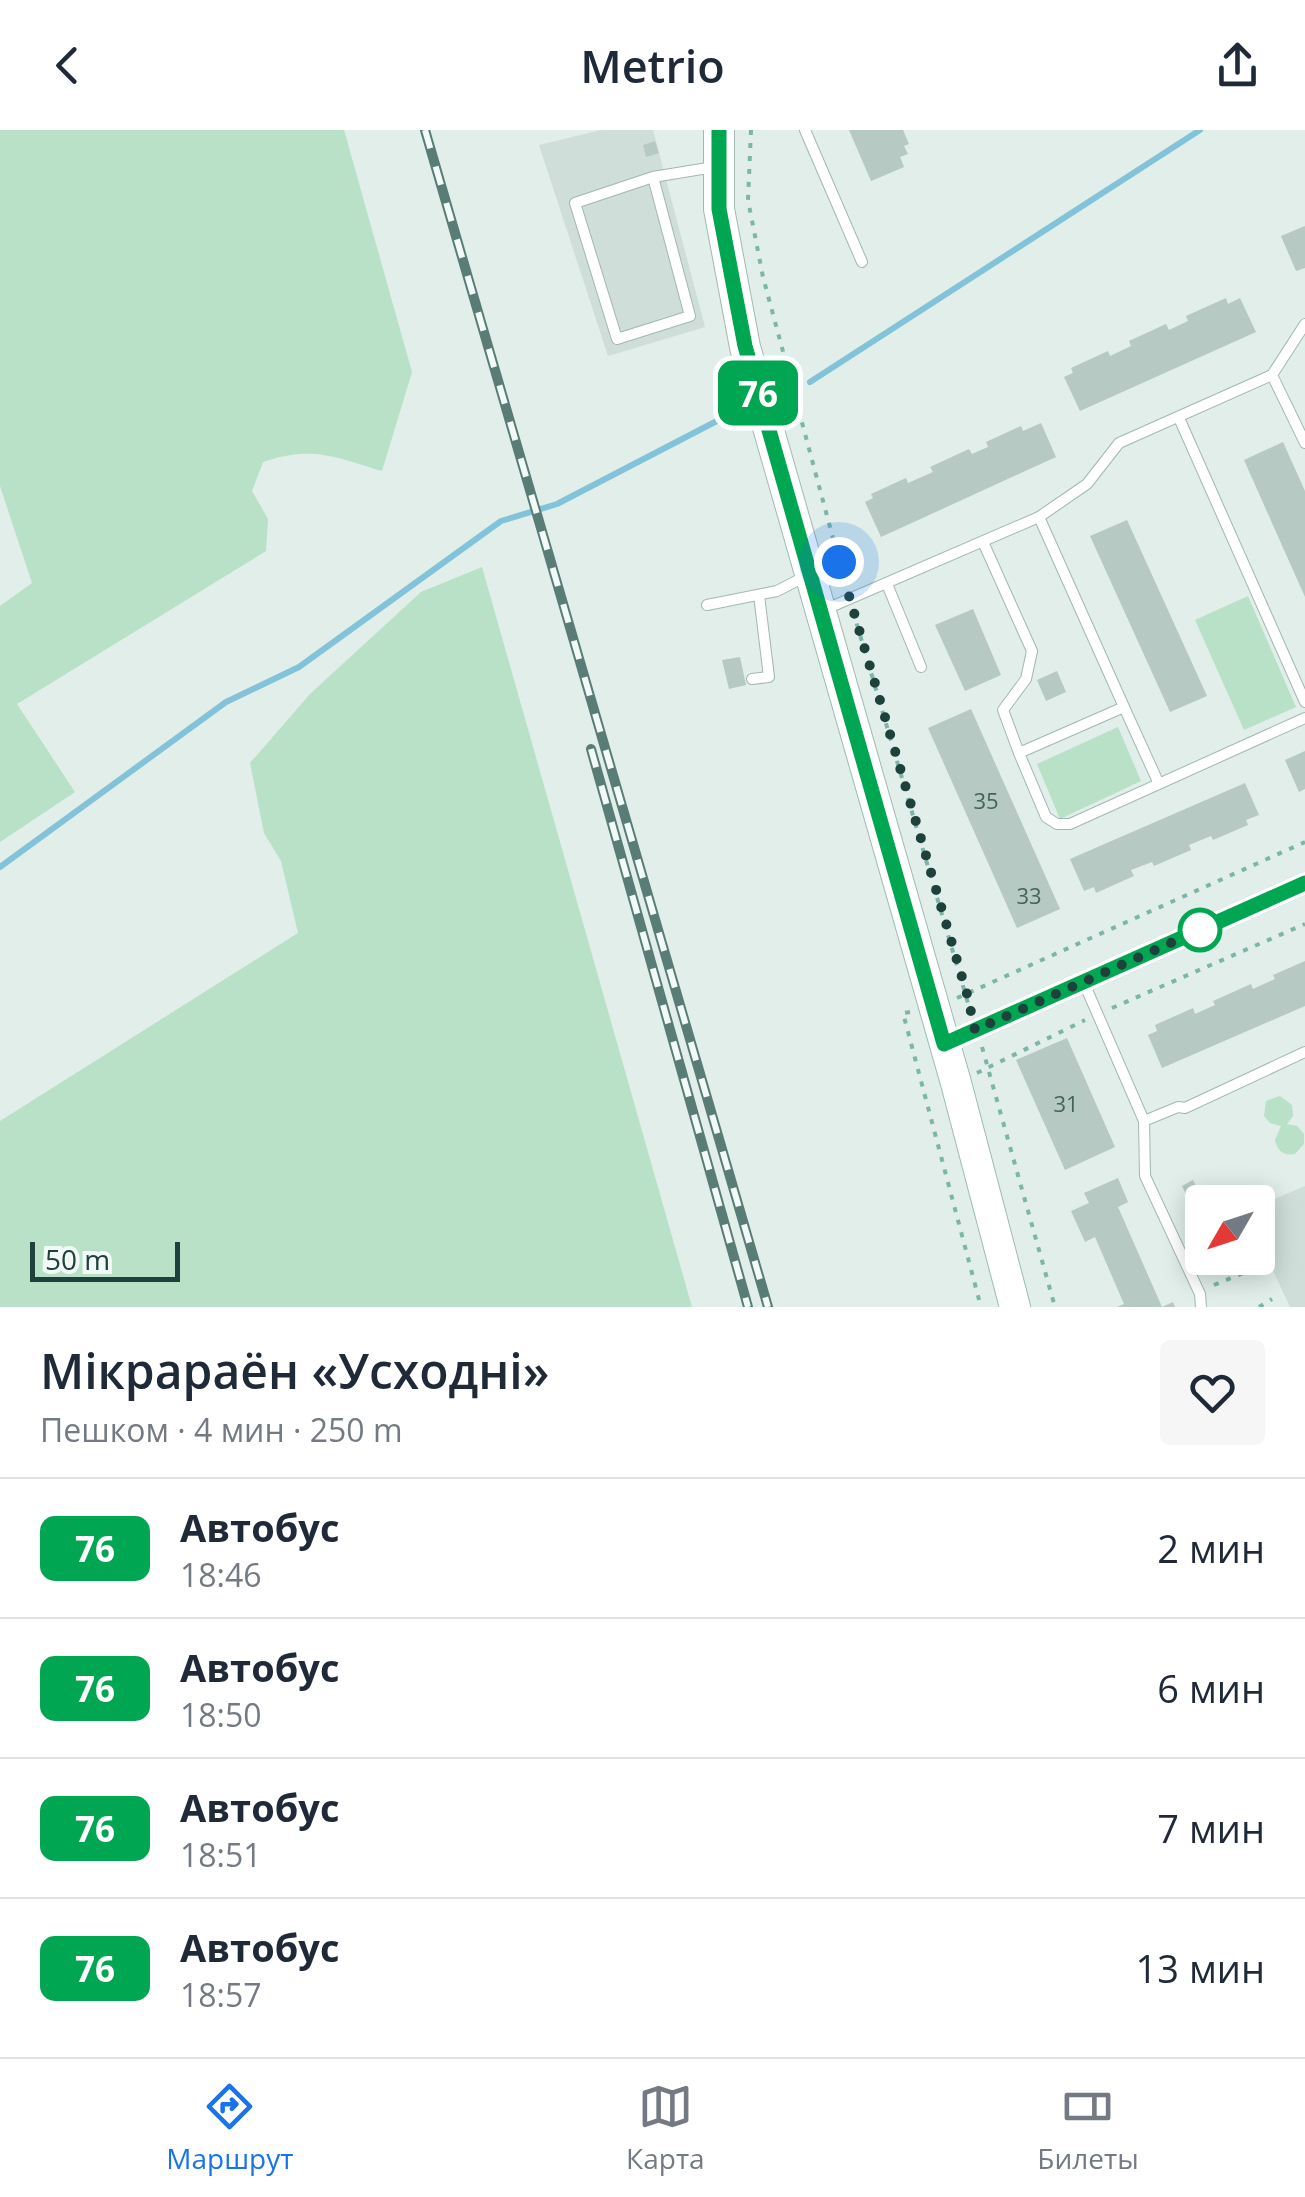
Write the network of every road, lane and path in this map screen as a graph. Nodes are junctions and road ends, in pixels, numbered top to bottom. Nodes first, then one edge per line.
1 (719, 130) edge
2 (750, 130) edge
3 (806, 130) edge
4 (717, 166) junction
5 (652, 176) junction
6 (862, 262) dead end
7 (1305, 324) edge
8 (1272, 375) junction
9 (1179, 418) junction
10 (1305, 442) edge
11 (1039, 517) junction
12 (983, 542) junction
13 (809, 574) junction
14 (888, 584) junction
15 (759, 594) junction
16 (850, 600) junction
17 (707, 604) dead end
18 (820, 612) junction
19 (921, 667) dead end
20 (752, 679) dead end
21 (1305, 702) edge
22 (1124, 707) junction
23 (1305, 718) edge
24 (1019, 753) junction
25 (1160, 784) junction
26 (1305, 883) edge
27 (1305, 924) edge
28 (1084, 982) junction
29 (1097, 1014) junction
30 (975, 1030) junction
31 (944, 1044) junction
32 (1305, 1052) edge
33 (990, 1067) junction
34 (956, 1083) junction
35 (923, 1094) dead end
36 (1144, 1121) junction
37 (1239, 1275) edge
38 (1209, 1288) dead end
39 (1272, 1299) dead end
40 (1015, 1307) edge
41 (1055, 1307) edge
42 (1201, 1307) edge
43 (1259, 1307) edge

1 - 4 street
2 - 16 path
3 - 6 lane
4 - 5 lane
4 - 13 street
5 - 5 lane
7 - 8 lane
8 - 9 lane
8 - 10 lane
9 - 11 lane
9 - 21 lane
11 - 12 lane
11 - 22 lane
12 - 14 lane
12 - 24 lane
13 - 15 lane
13 - 18 street
14 - 16 lane
14 - 19 lane
15 - 17 lane
15 - 20 lane
16 - 18 lane
16 - 30 path
18 - 31 street
22 - 24 lane
22 - 25 lane
23 - 25 lane
24 - 25 lane
26 - 28 street
27 - 29 path
28 - 29 lane
28 - 30 street
29 - 33 path
29 - 36 lane
30 - 31 street
30 - 33 path
31 - 34 street
32 - 36 lane
33 - 34 path
33 - 41 path
34 - 35 path
34 - 40 street
36 - 42 lane
37 - 38 path
39 - 43 path

